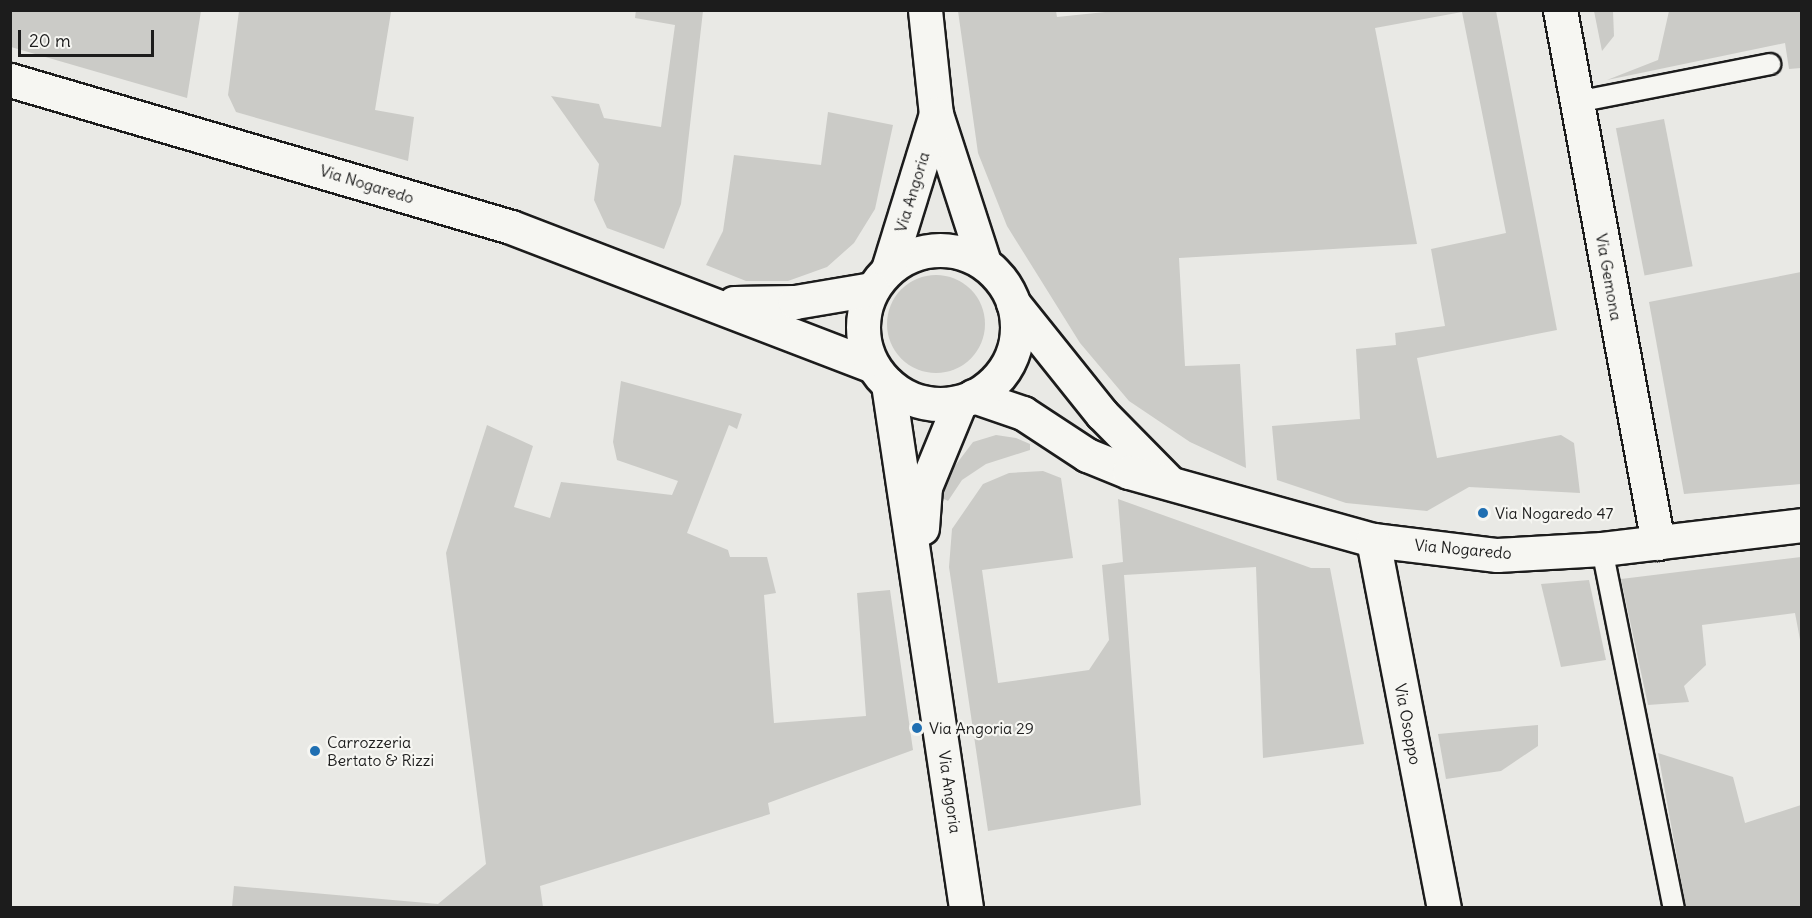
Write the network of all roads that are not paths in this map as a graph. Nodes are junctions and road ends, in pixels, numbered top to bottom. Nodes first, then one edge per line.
1 (925, 10) edge
2 (1560, 10) edge
3 (1770, 64) dead end
4 (10, 80) edge
5 (1577, 102) junction
6 (936, 114) junction
7 (984, 263) junction
8 (880, 279) junction
9 (718, 303) junction
10 (1013, 303) junction
11 (879, 374) junction
12 (966, 399) junction
13 (1167, 480) junction
14 (1802, 525) edge
15 (1373, 540) junction
16 (1658, 543) junction
17 (1602, 549) junction
18 (918, 569) junction
19 (966, 908) edge
20 (1444, 908) edge
21 (1674, 908) edge

1 - 6 street, Via Angoria
2 - 5 street, Via Gemona
3 - 5 lane
4 - 9 street, Via Nogaredo
5 - 16 street, Via Gemona
6 - 7 street, Via Angoria
6 - 8 street, Via Angoria
7 - 8 street
7 - 10 street
8 - 9 street, Via Nogaredo
8 - 11 street
9 - 11 street, Via Nogaredo
10 - 12 street
10 - 13 street, Via Nogaredo
11 - 12 street
11 - 18 street, Via Angoria
12 - 13 street, Via Nogaredo
12 - 18 street, Via Angoria
13 - 15 street, Via Nogaredo
14 - 16 street, Via Nogaredo
15 - 17 street, Via Nogaredo
15 - 20 street, Via Osoppo
16 - 17 street, Via Nogaredo
17 - 21 lane
18 - 19 street, Via Angoria

